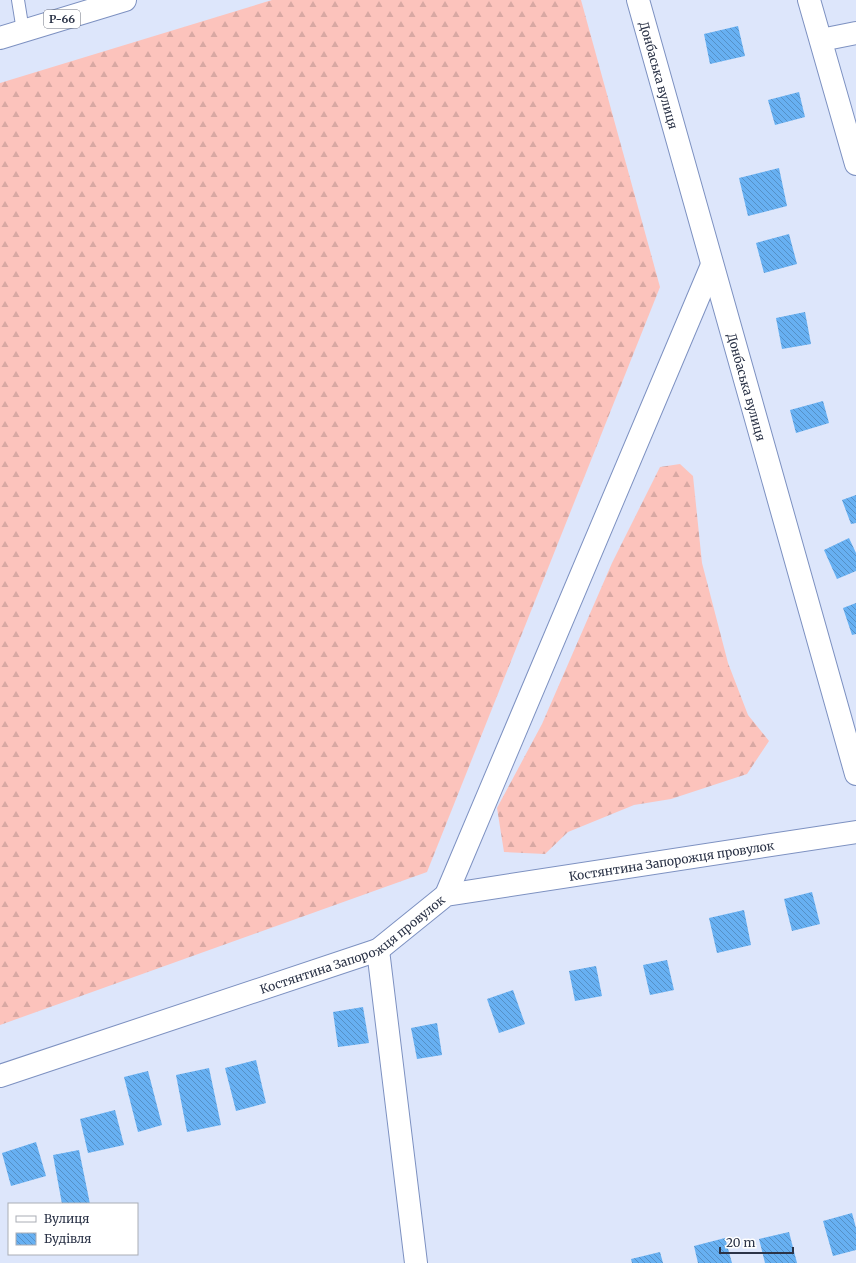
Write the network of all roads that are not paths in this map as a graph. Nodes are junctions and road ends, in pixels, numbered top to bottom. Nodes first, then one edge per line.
1 (18, 0) edge
2 (125, 0) edge
3 (638, 0) edge
4 (809, 0) edge
5 (23, 31) junction
6 (856, 33) edge
7 (0, 38) edge
8 (821, 40) junction
9 (856, 164) edge
10 (712, 265) junction
11 (856, 774) edge
12 (856, 832) edge
13 (446, 895) junction
14 (378, 950) junction
15 (0, 1076) edge
16 (416, 1263) edge

1 - 5 lane
2 - 5 street, Р-66
3 - 10 street, Донбаська вулиця
4 - 8 street
5 - 7 street, Р-66
6 - 8 street
8 - 9 street
10 - 11 street, Донбаська вулиця
10 - 13 street
12 - 13 street, Костянтина Запорожця провулок
13 - 14 street, Костянтина Запорожця провулок
14 - 15 street, Костянтина Запорожця провулок
14 - 16 street

